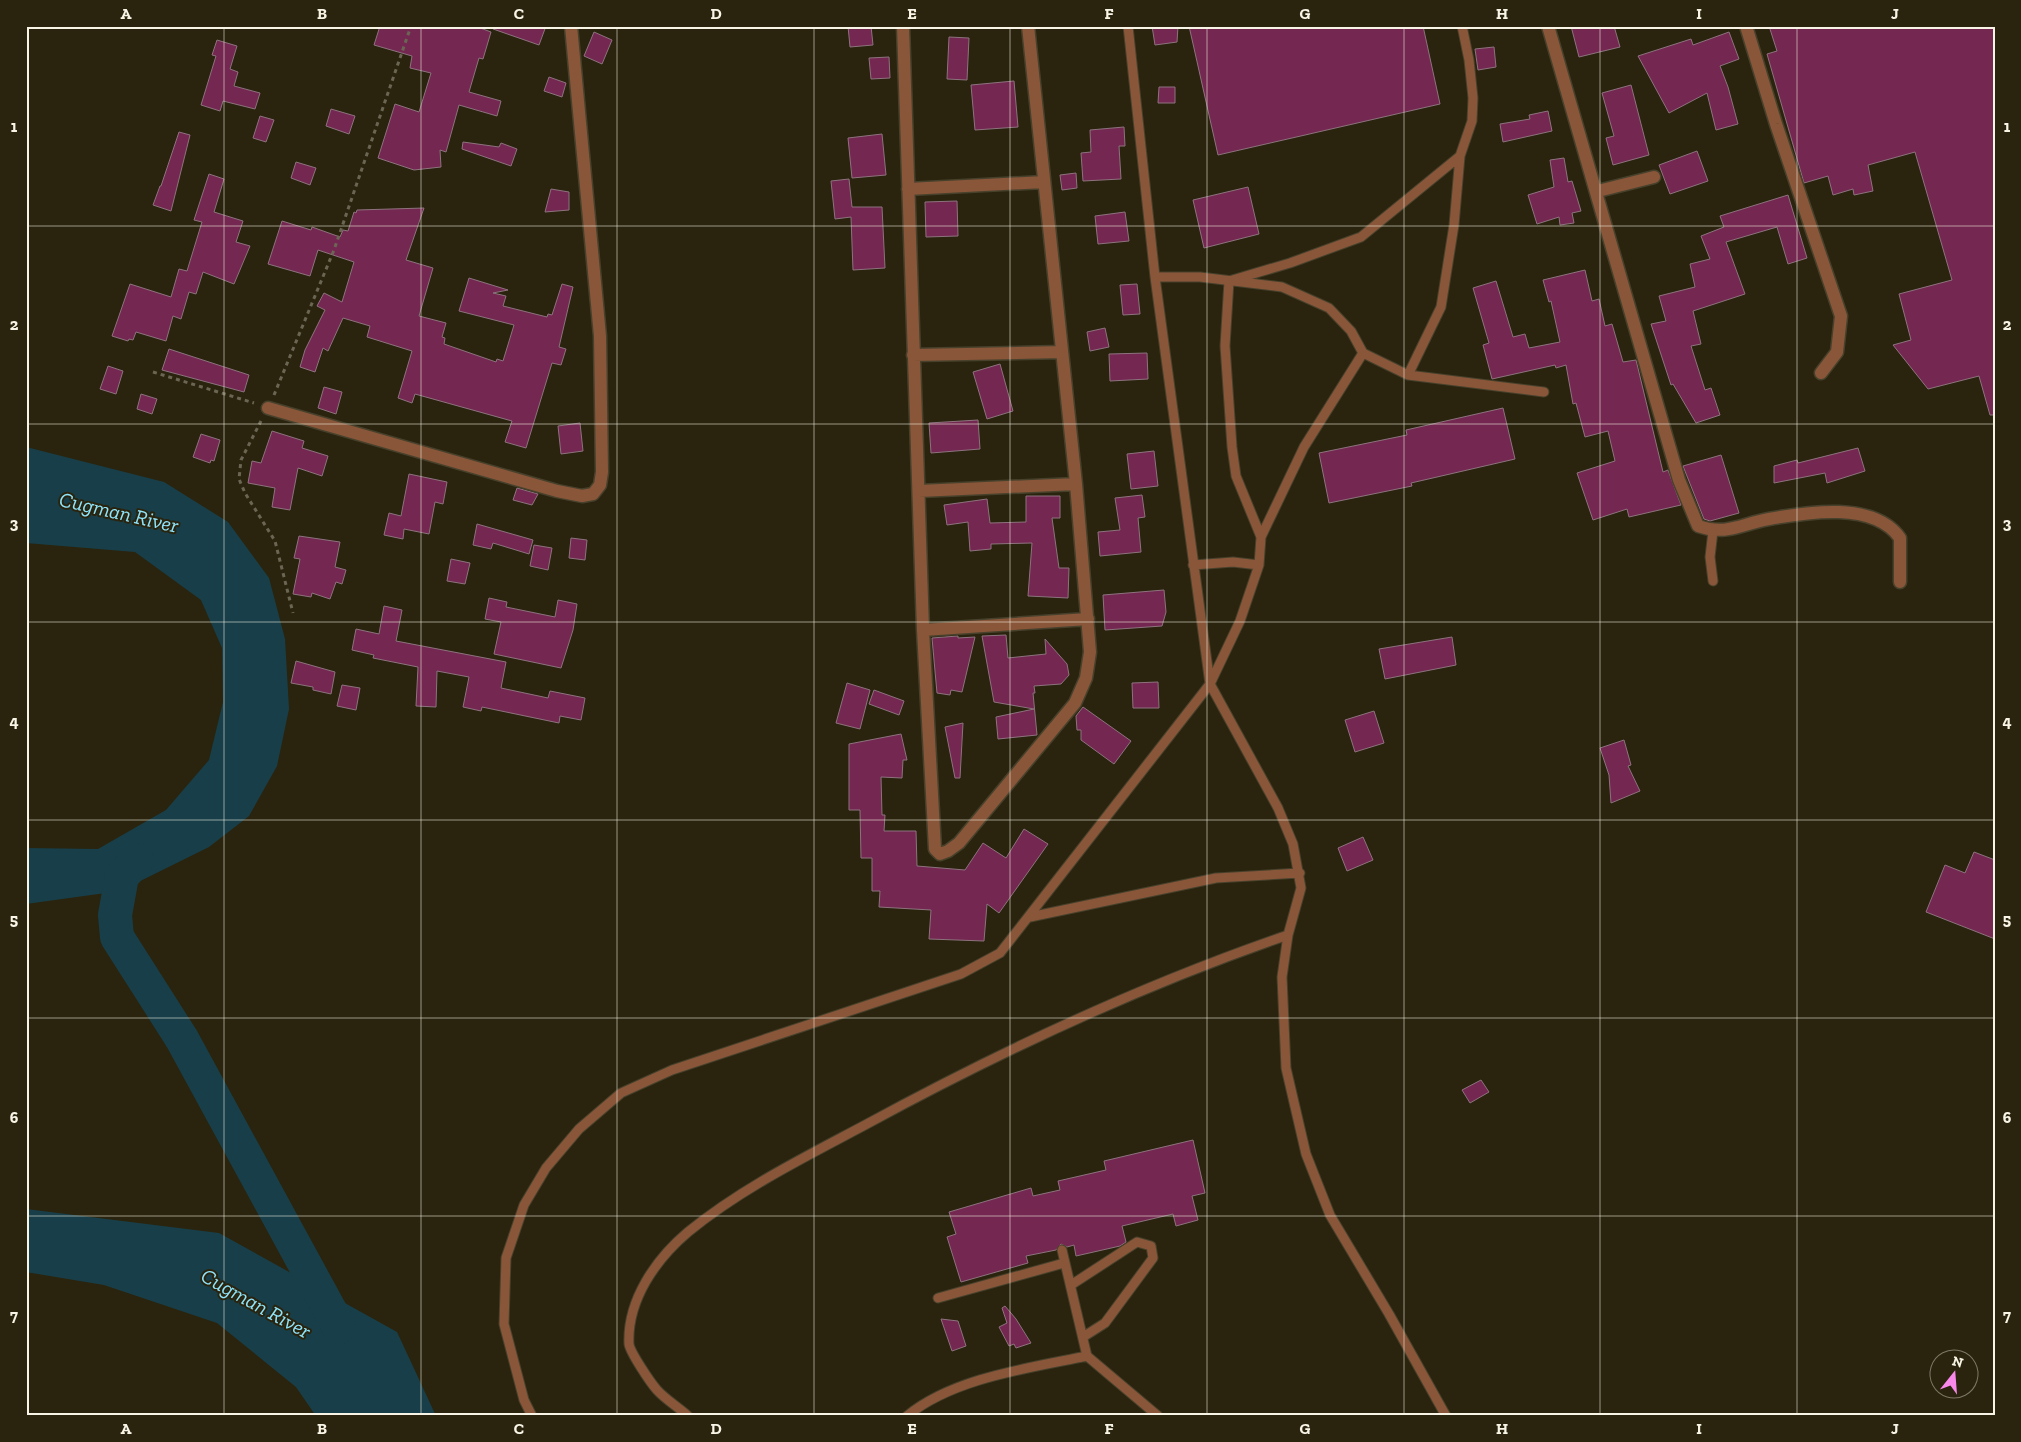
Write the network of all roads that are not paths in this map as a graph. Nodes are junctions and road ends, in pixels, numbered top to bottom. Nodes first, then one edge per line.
1 (571, 26) edge
2 (903, 26) edge
3 (1028, 26) edge
4 (1128, 26) edge
5 (1462, 26) edge
6 (1548, 26) edge
7 (1746, 26) edge
8 (1460, 156) junction
9 (1654, 177) dead end
10 (1044, 182) junction
11 (908, 189) junction
12 (1598, 191) junction
13 (1155, 277) junction
14 (1229, 281) junction
15 (1062, 352) junction
16 (1363, 353) junction
17 (913, 355) junction
18 (1822, 373) dead end
19 (1408, 374) junction
20 (1544, 392) dead end
21 (268, 408) road end
22 (1076, 484) junction
23 (919, 491) junction
24 (1712, 531) junction
25 (1261, 537) junction
26 (1259, 564) junction
27 (1193, 565) junction
28 (1713, 582) dead end
29 (1900, 582) dead end
30 (1088, 619) junction
31 (923, 630) junction
32 (1210, 684) junction
33 (1300, 873) junction
34 (1030, 917) junction
35 (1288, 935) junction
36 (1062, 1250) dead end
37 (1064, 1263) junction
38 (1071, 1286) junction
39 (938, 1298) dead end
40 (1083, 1338) junction
41 (1087, 1356) junction
42 (532, 1416) edge
43 (688, 1416) edge
44 (907, 1416) edge
45 (1158, 1416) edge
46 (1446, 1416) edge

1 - 21 street
2 - 11 street
3 - 10 street
4 - 13 lane
5 - 8 lane
6 - 12 street
7 - 18 street
8 - 14 lane
8 - 19 lane
9 - 12 street
10 - 11 street
10 - 15 street
11 - 17 street
12 - 24 street
13 - 14 lane
13 - 27 lane
14 - 16 lane
14 - 25 lane
15 - 17 street
15 - 22 street
16 - 19 lane
16 - 25 lane
17 - 23 street
19 - 20 lane
22 - 23 street
22 - 30 street
23 - 31 street
24 - 28 lane
24 - 29 street
25 - 26 lane
26 - 27 lane
26 - 32 lane
27 - 32 lane
30 - 31 street
30 - 31 street
32 - 33 lane
32 - 34 lane
33 - 34 lane
33 - 35 lane
34 - 42 lane
35 - 43 lane
35 - 46 lane
36 - 37 lane
37 - 38 lane
37 - 39 lane
38 - 40 lane
38 - 40 lane
40 - 41 lane
41 - 44 lane
41 - 45 lane

